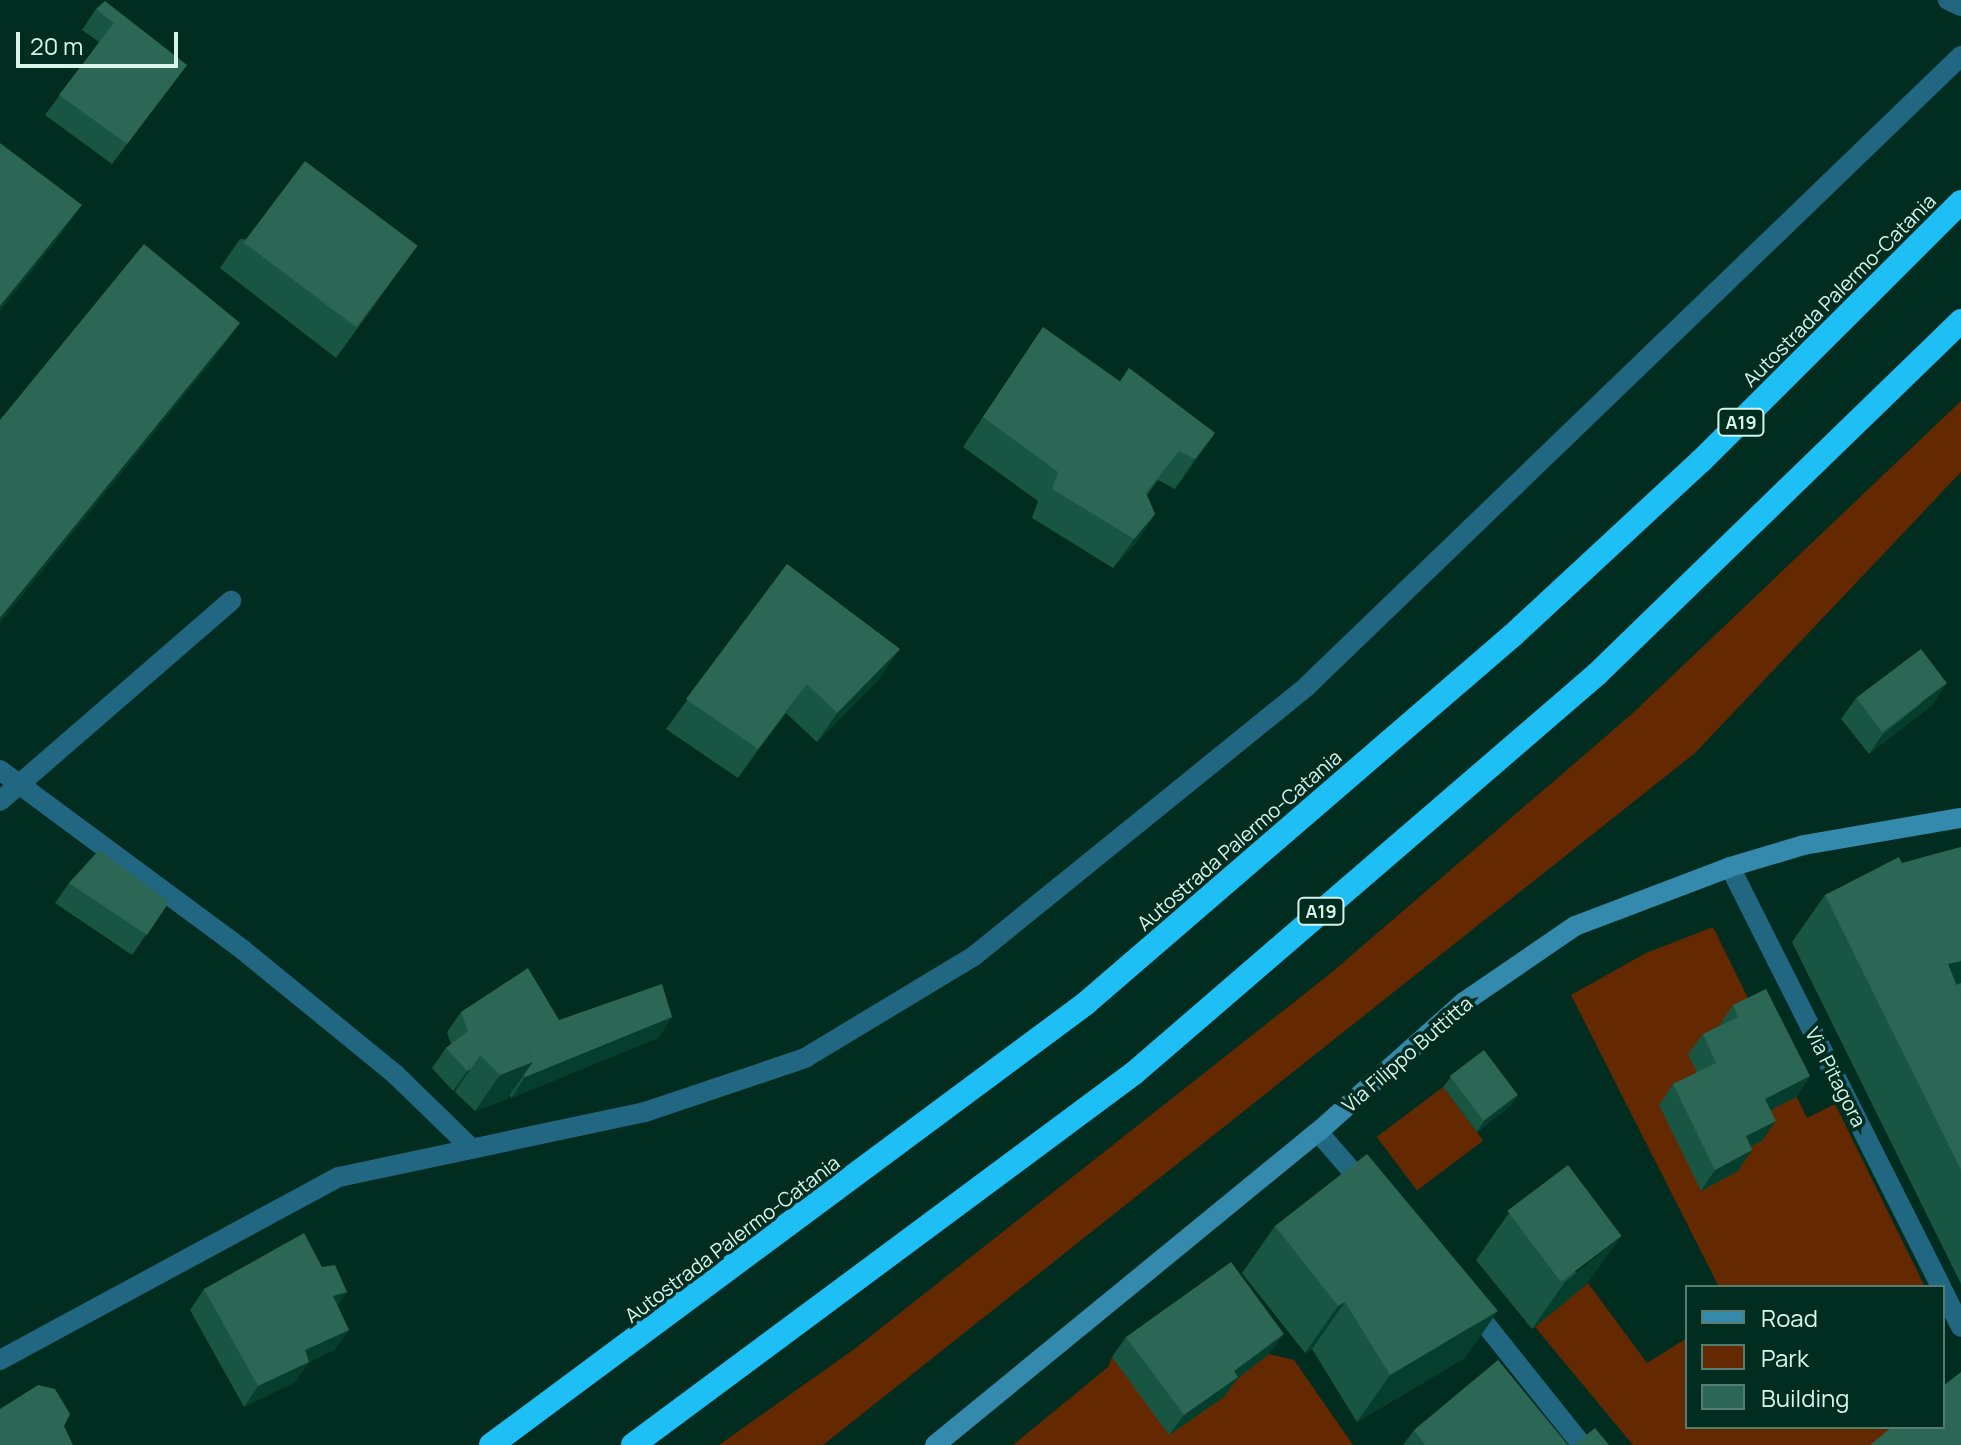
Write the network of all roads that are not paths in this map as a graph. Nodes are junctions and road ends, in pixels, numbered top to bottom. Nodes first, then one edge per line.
1 (1948, 0) edge
2 (1961, 6) edge
3 (1961, 56) edge
4 (1961, 202) edge
5 (1961, 321) edge
6 (231, 601) dead end
7 (0, 770) edge
8 (18, 783) junction
9 (0, 801) edge
10 (1961, 818) edge
11 (1730, 867) junction
12 (1318, 1132) junction
13 (472, 1149) junction
14 (1381, 1203) edge
15 (1940, 1285) edge
16 (1454, 1286) edge
17 (1945, 1295) edge
18 (1961, 1327) edge
19 (0, 1360) edge
20 (491, 1445) edge
21 (633, 1445) edge
22 (935, 1445) edge
23 (1582, 1445) edge

1 - 2 street
3 - 13 street
4 - 20 highway, Autostrada Palermo-Catania / A19
5 - 21 highway, A19
6 - 8 street
7 - 8 street
8 - 9 street
8 - 13 street
10 - 11 main road, Via Filippo Buttitta
11 - 12 main road, Via Filippo Buttitta
11 - 15 street, Via Pitagora
12 - 14 street
12 - 22 main road, Via Filippo Buttitta
13 - 19 street
16 - 23 street
17 - 18 street, Via Pitagora

